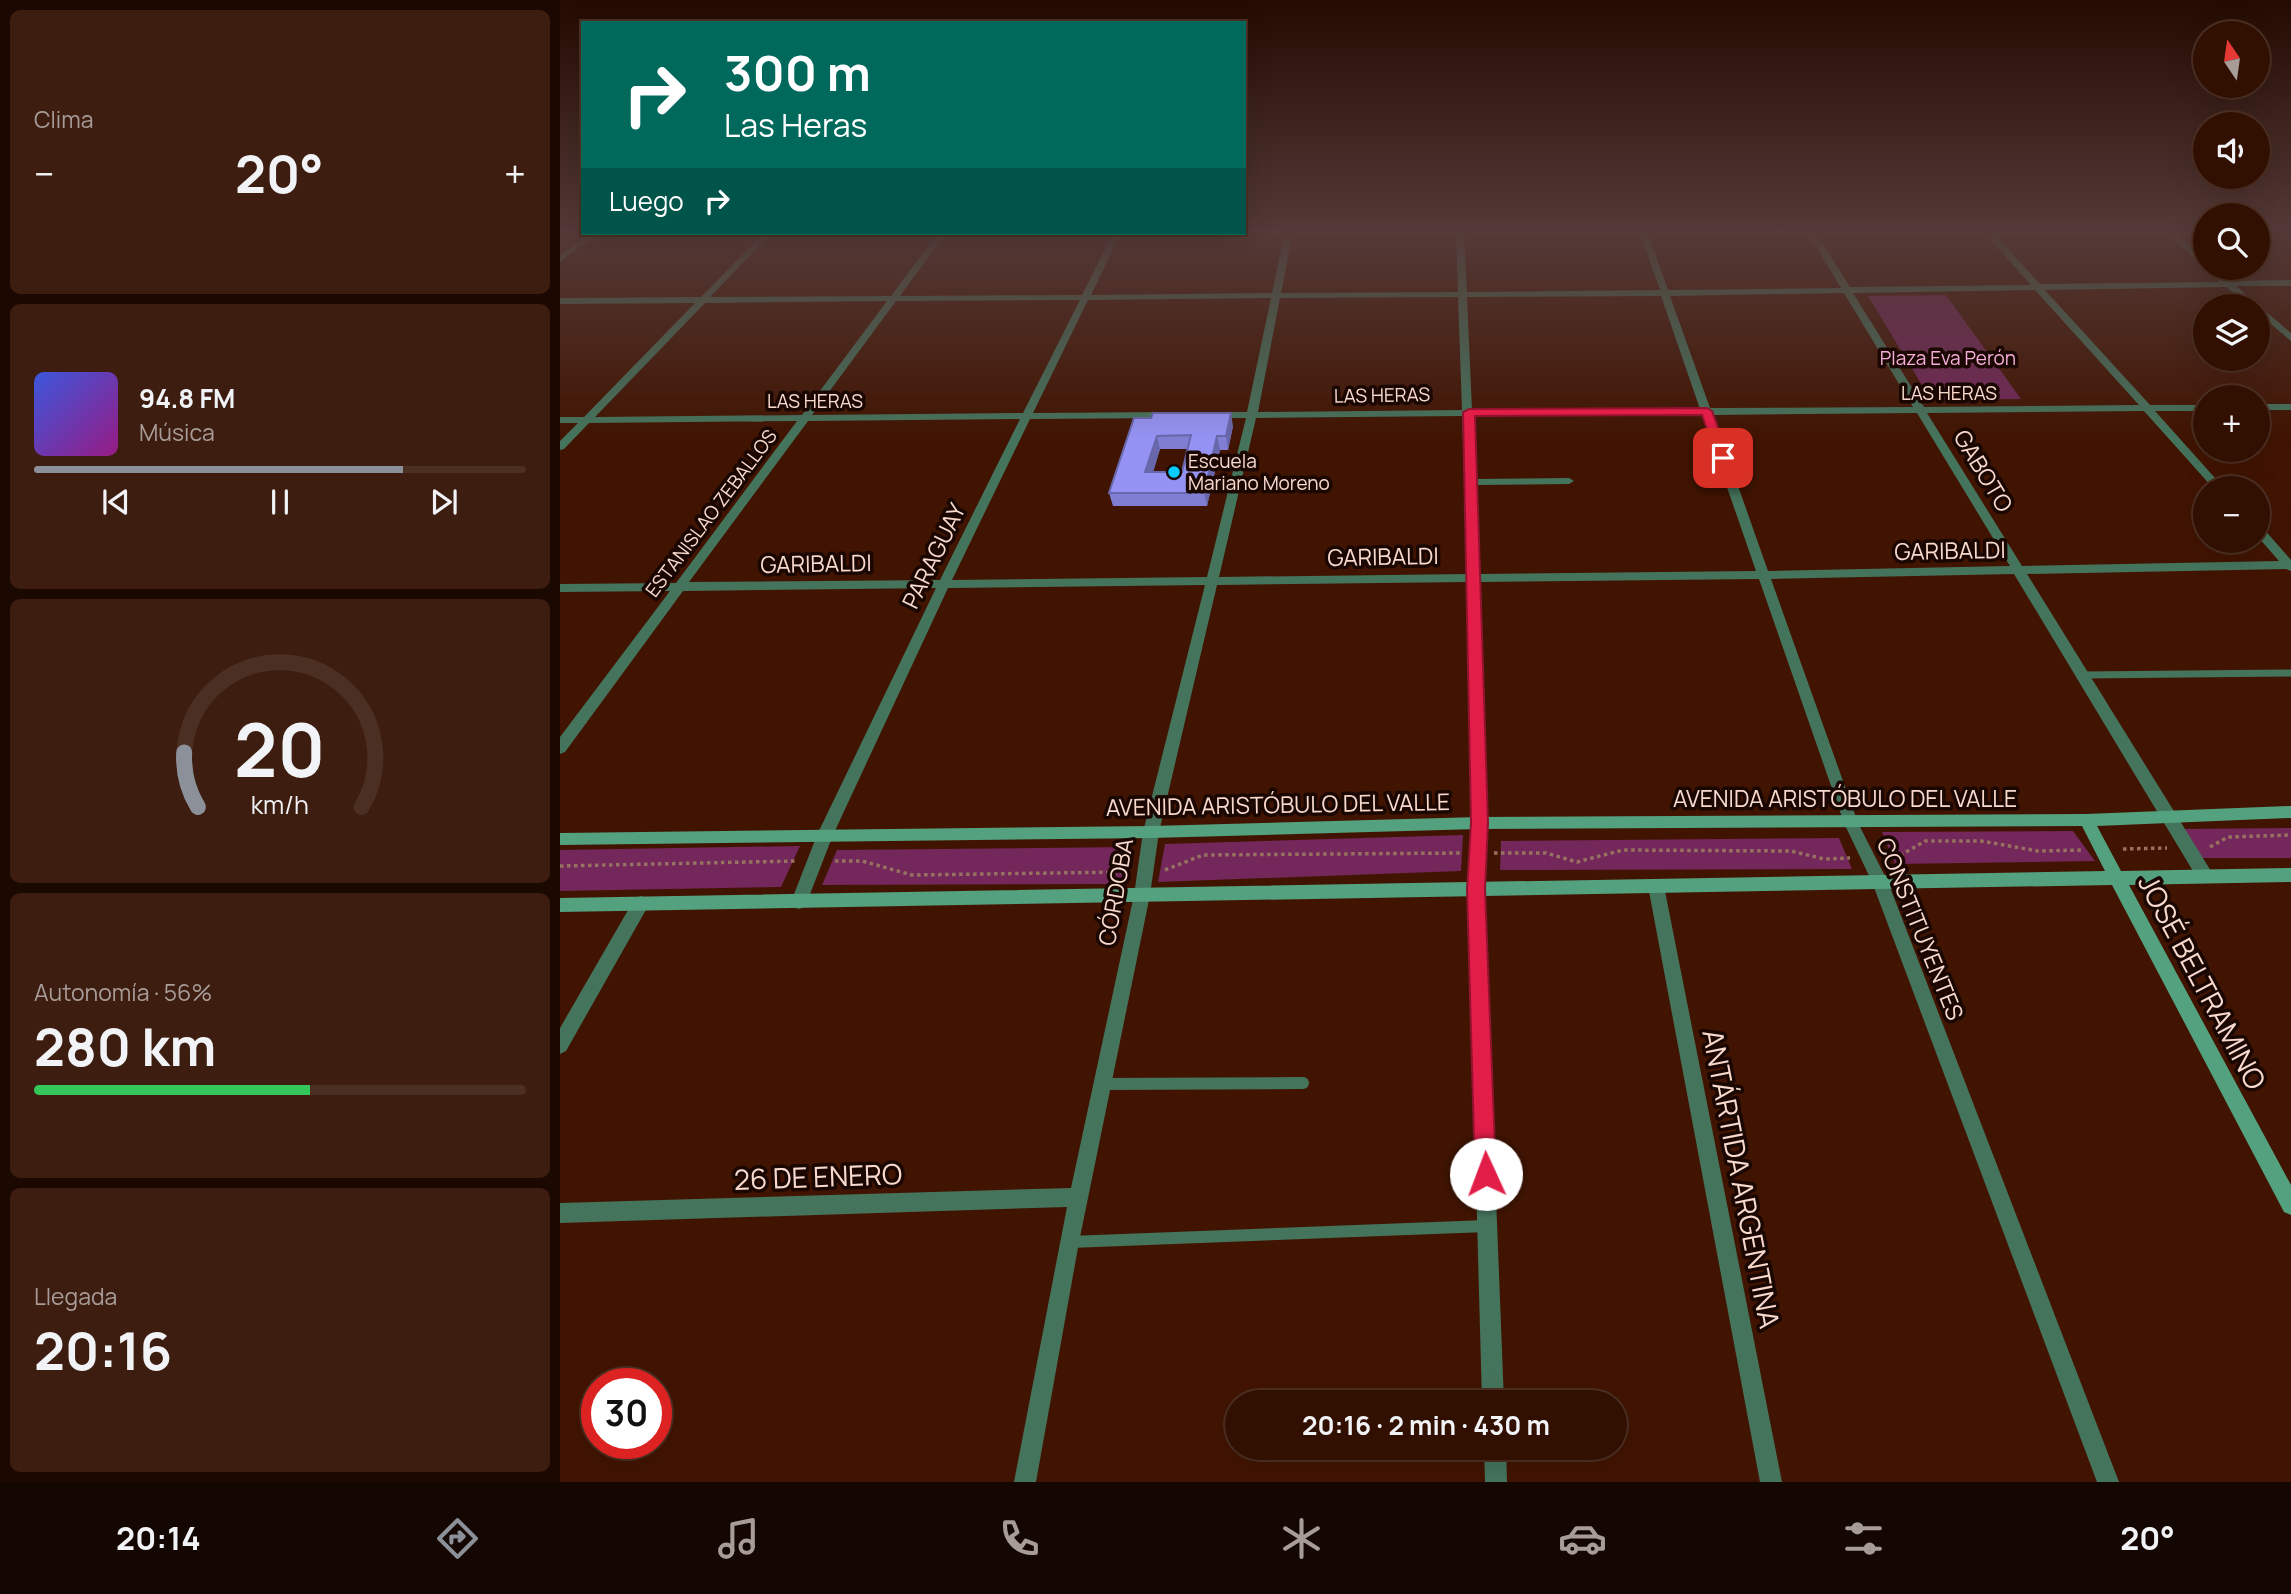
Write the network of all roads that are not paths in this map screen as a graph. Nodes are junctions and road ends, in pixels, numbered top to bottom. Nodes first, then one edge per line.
1 (600, 300) edge
2 (702, 300) edge
3 (890, 300) edge
4 (1082, 300) edge
5 (1276, 300) edge
6 (1464, 300) edge
7 (1667, 300) edge
8 (1855, 300) edge
9 (2048, 300) edge
10 (560, 301) edge
11 (2270, 320) edge
12 (2291, 338) edge
13 (2270, 407) edge
14 (2291, 407) edge
15 (2193, 408) edge
16 (1923, 410) junction
17 (2147, 410) junction
18 (1707, 411) junction
19 (1469, 412) junction
20 (1252, 414) junction
21 (1186, 415) edge
22 (1199, 415) edge
23 (1027, 417) junction
24 (803, 419) junction
25 (560, 420) edge
26 (588, 420) junction
27 (560, 447) edge
28 (2208, 476) edge
29 (1569, 481) dead end
30 (1471, 482) junction
31 (2270, 544) edge
32 (2290, 566) edge
33 (2018, 570) junction
34 (1765, 575) junction
35 (1474, 577) junction
36 (1210, 580) junction
37 (944, 583) junction
38 (678, 587) junction
39 (560, 588) edge
40 (2291, 673) edge
41 (2082, 676) junction
42 (560, 748) edge
43 (2291, 812) edge
44 (2169, 816) junction
45 (2086, 820) junction
46 (1479, 823) junction
47 (1851, 823) junction
48 (1151, 832) junction
49 (824, 835) junction
50 (560, 839) edge
51 (2291, 875) edge
52 (2205, 876) junction
53 (2116, 878) junction
54 (1880, 882) junction
55 (1656, 886) junction
56 (1476, 889) junction
57 (1142, 895) junction
58 (799, 902) junction
59 (641, 903) junction
60 (560, 905) edge
61 (560, 1045) edge
62 (1303, 1083) dead end
63 (1103, 1084) junction
64 (1079, 1197) junction
65 (2291, 1205) edge
66 (560, 1213) edge
67 (1487, 1226) junction
68 (1069, 1242) junction
69 (1493, 1390) edge
70 (1495, 1460) edge
71 (1026, 1482) edge
72 (1496, 1482) edge
73 (1771, 1482) edge
74 (2108, 1482) edge

1 - 10 street
2 - 26 street
3 - 24 street, ESTANISLAO ZEBALLOS
4 - 23 street, PARAGUAY
5 - 20 street, CÓRDOBA
6 - 19 street
7 - 18 street, CONSTITUYENTES
8 - 16 street, GABOTO
9 - 17 street
11 - 12 street
13 - 14 street
15 - 17 street, LAS HERAS
16 - 17 street, LAS HERAS
16 - 18 street, LAS HERAS
16 - 33 street, GABOTO
17 - 28 street
18 - 19 street, LAS HERAS
18 - 34 street, CONSTITUYENTES
19 - 20 street, LAS HERAS
19 - 30 street
20 - 22 street, LAS HERAS
20 - 36 street, CÓRDOBA
21 - 23 street, LAS HERAS
23 - 24 street, LAS HERAS
23 - 37 street, PARAGUAY
24 - 26 street, LAS HERAS
24 - 38 street, ESTANISLAO ZEBALLOS
25 - 26 street, LAS HERAS
26 - 27 street
29 - 30 street
30 - 35 street
31 - 32 street
32 - 33 street, GARIBALDI
33 - 34 street, GARIBALDI
33 - 41 street, GABOTO
34 - 35 street, GARIBALDI
34 - 47 street, CONSTITUYENTES
35 - 36 street, GARIBALDI
35 - 46 street
36 - 37 street, GARIBALDI
36 - 48 street, CÓRDOBA
37 - 38 street, GARIBALDI
37 - 49 street, PARAGUAY
38 - 39 street, GARIBALDI
38 - 42 street, ESTANISLAO ZEBALLOS
40 - 41 lane
41 - 44 street, GABOTO
43 - 44 street, AVENIDA ARISTÓBULO DEL VALLE
44 - 45 street, AVENIDA ARISTÓBULO DEL VALLE
44 - 52 street, GABOTO
45 - 47 street, AVENIDA ARISTÓBULO DEL VALLE
45 - 53 street, JOSÉ BELTRAMINO
46 - 47 street, AVENIDA ARISTÓBULO DEL VALLE
46 - 48 street, AVENIDA ARISTÓBULO DEL VALLE
46 - 56 street
47 - 54 street, CONSTITUYENTES
48 - 49 street, AVENIDA ARISTÓBULO DEL VALLE
48 - 57 street, CÓRDOBA
49 - 50 street, AVENIDA ARISTÓBULO DEL VALLE
49 - 58 street, PARAGUAY
51 - 52 street
52 - 53 street
53 - 54 street
53 - 65 street, JOSÉ BELTRAMINO
54 - 55 street
54 - 74 street, CONSTITUYENTES
55 - 56 street
55 - 73 street, ANTÁRTIDA ARGENTINA
56 - 57 street
56 - 67 street
57 - 58 street
57 - 63 street, CÓRDOBA
58 - 59 street
59 - 60 street
59 - 61 street
62 - 63 lane
63 - 64 street, CÓRDOBA
64 - 66 street, 26 DE ENERO
64 - 68 street, CÓRDOBA
67 - 68 lane
67 - 69 street
68 - 71 street, CÓRDOBA
70 - 72 street

